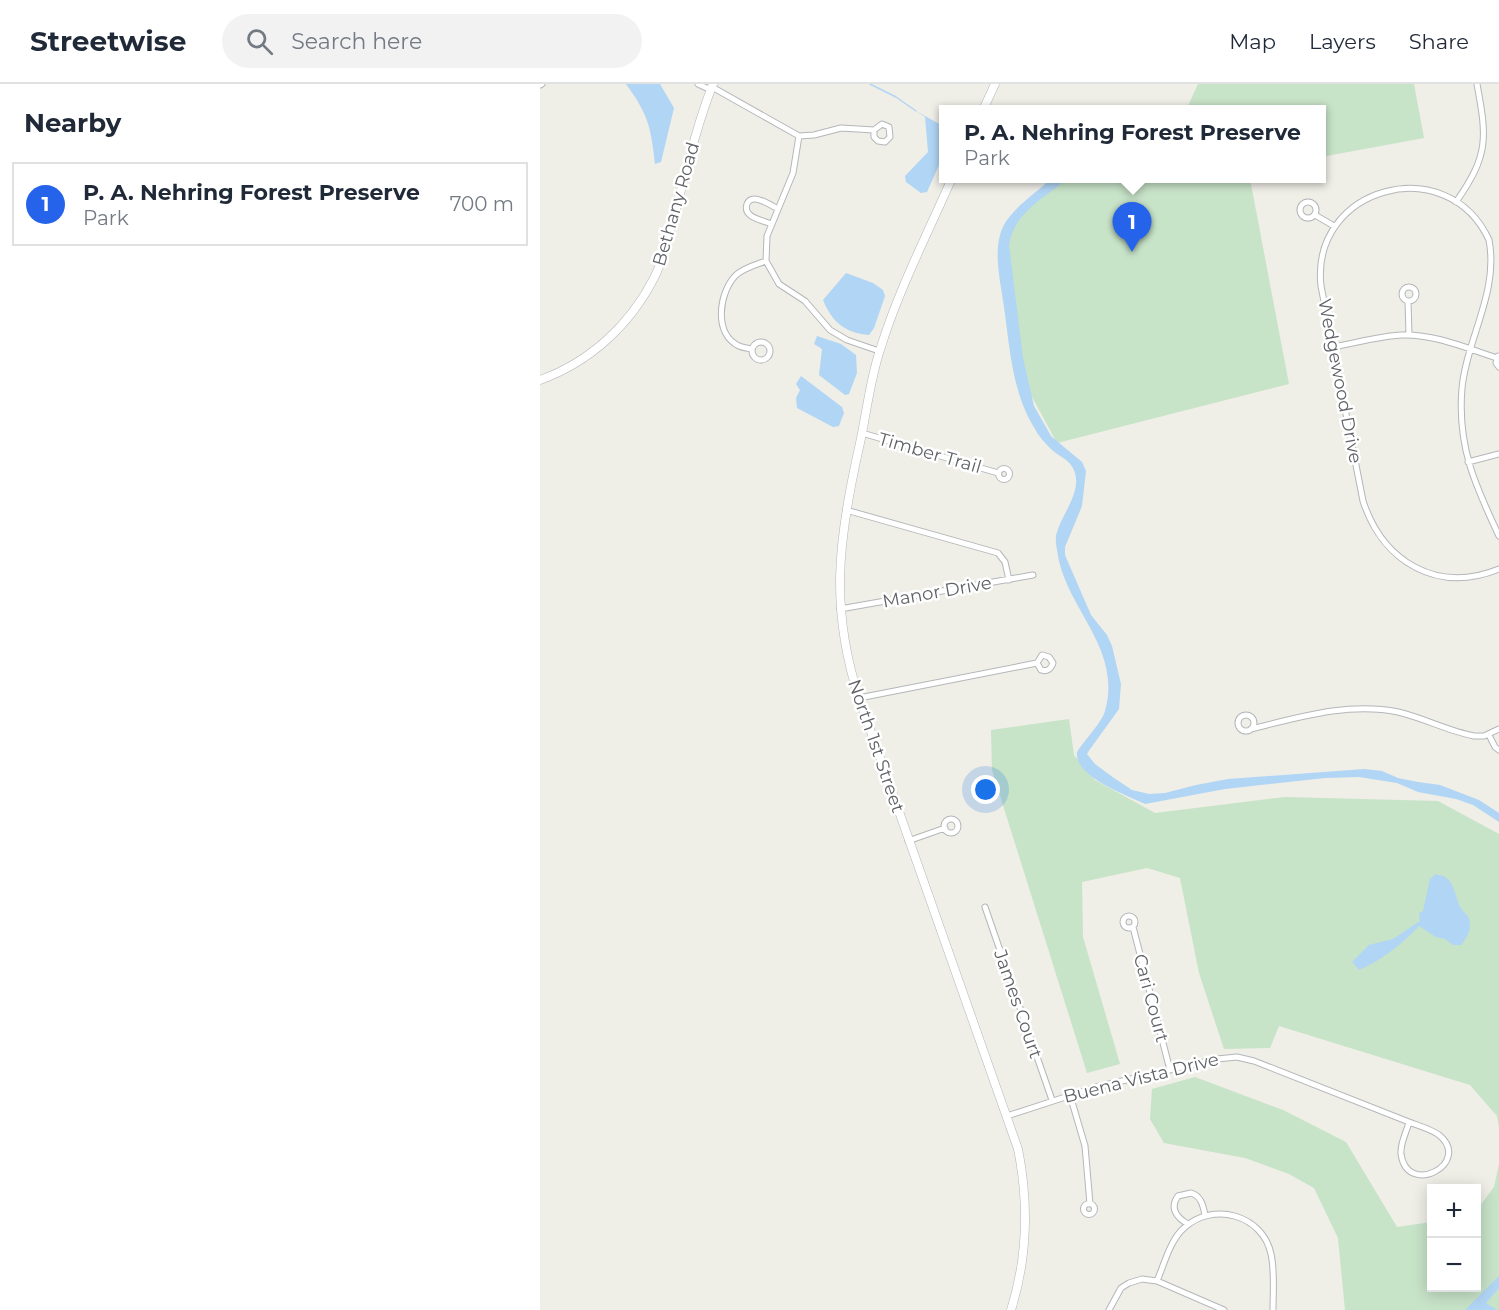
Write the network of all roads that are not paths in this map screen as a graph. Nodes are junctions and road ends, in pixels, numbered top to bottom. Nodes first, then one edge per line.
1 (698, 84) edge
2 (995, 84) edge
3 (1477, 84) edge
4 (712, 87) edge
5 (986, 105) edge
6 (874, 130) dead end
7 (799, 136) junction
8 (950, 183) edge
9 (1456, 202) junction
10 (778, 209) junction
11 (1315, 215) dead end
12 (771, 224) junction
13 (1334, 226) junction
14 (766, 261) junction
15 (1408, 302) dead end
16 (1409, 335) junction
17 (1333, 347) junction
18 (752, 349) dead end
19 (1471, 349) junction
20 (879, 351) junction
21 (1498, 357) edge
22 (1499, 367) edge
23 (540, 380) edge
24 (862, 433) junction
25 (1499, 454) edge
26 (1468, 462) junction
27 (998, 473) dead end
28 (846, 510) junction
29 (1499, 536) edge
30 (1499, 569) edge
31 (1033, 575) dead end
32 (1009, 580) junction
33 (840, 609) junction
34 (1037, 663) dead end
35 (859, 698) junction
36 (1251, 729) dead end
37 (1498, 732) edge
38 (1489, 735) junction
39 (1499, 750) edge
40 (945, 828) dead end
41 (908, 841) junction
42 (985, 907) dead end
43 (1133, 927) dead end
44 (1170, 1070) junction
45 (1070, 1095) junction
46 (1052, 1100) junction
47 (1007, 1116) junction
48 (1409, 1122) junction
49 (1090, 1204) dead end
50 (1204, 1215) junction
51 (1188, 1224) junction
52 (1157, 1281) junction
53 (1011, 1310) edge
54 (1109, 1310) edge
55 (1224, 1310) edge
56 (1273, 1310) edge

1 - 4 street
2 - 5 street
3 - 9 street
4 - 7 street
4 - 23 street, Bethany Road
6 - 7 street
7 - 10 street
8 - 20 street, North 1st Street
9 - 13 street, Wedgewood Drive
9 - 19 street
10 - 12 street
10 - 12 street
11 - 13 street
12 - 14 street
13 - 17 street, Wedgewood Drive
14 - 18 street
14 - 20 street
15 - 16 street
16 - 17 street
16 - 19 street
17 - 30 street, Wedgewood Drive
19 - 21 street
19 - 26 street
20 - 24 street, North 1st Street
21 - 22 street
24 - 27 street, Timber Trail
24 - 28 street, North 1st Street
25 - 26 street
26 - 29 street
28 - 32 street
28 - 33 street, North 1st Street
31 - 32 street, Manor Drive
32 - 33 street, Manor Drive
33 - 35 street, North 1st Street
34 - 35 street
35 - 41 street, North 1st Street
36 - 38 street
37 - 38 street
38 - 39 street
40 - 41 street
41 - 47 street, North 1st Street
42 - 46 street, James Court
43 - 44 street, Cari Court
44 - 45 street, Buena Vista Drive
44 - 48 street, Buena Vista Drive
45 - 46 street, Buena Vista Drive
45 - 49 street
46 - 47 street, Buena Vista Drive
47 - 53 street, North 1st Street
48 - 48 street, Buena Vista Drive
50 - 51 street
50 - 51 street
50 - 56 street
51 - 52 street
52 - 54 street
52 - 55 street

